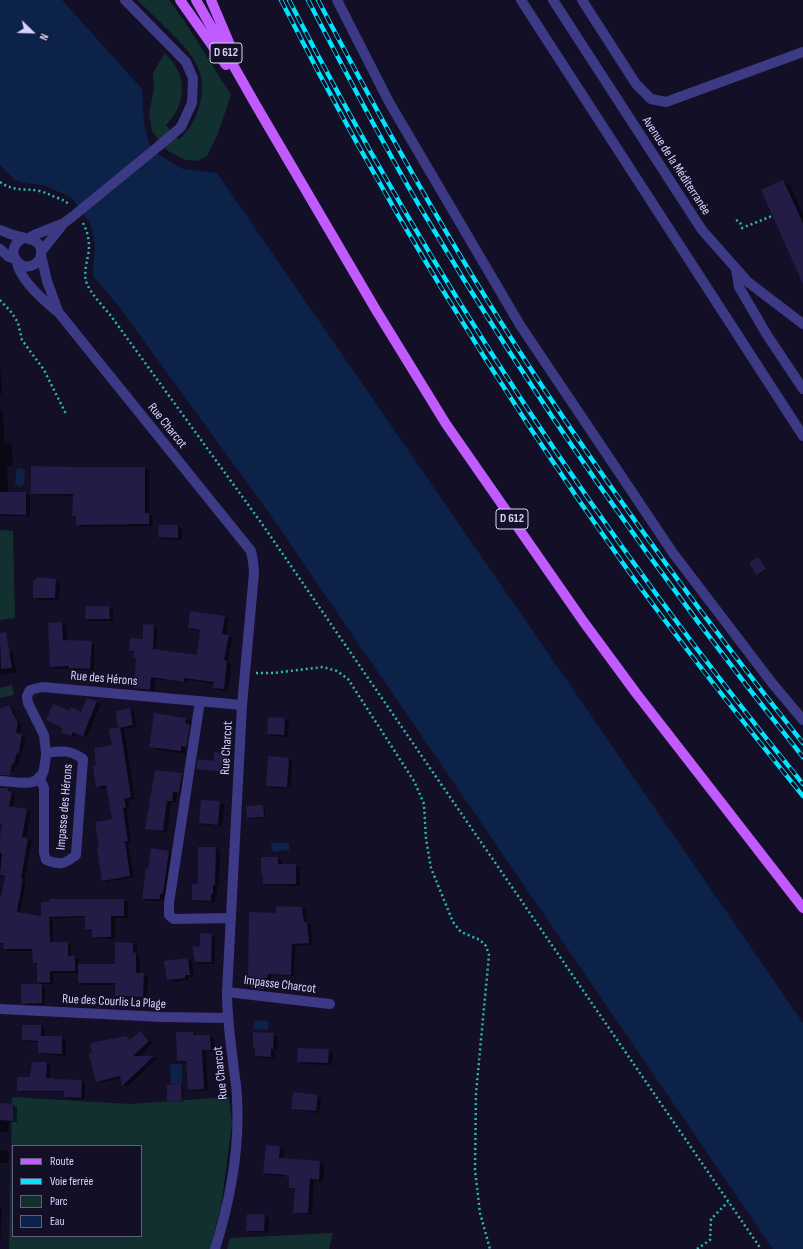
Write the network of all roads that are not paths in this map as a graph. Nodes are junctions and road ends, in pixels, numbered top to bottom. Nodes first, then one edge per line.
1 (124, 0) edge
2 (180, 0) edge
3 (196, 0) edge
4 (211, 0) edge
5 (337, 0) edge
6 (521, 0) edge
7 (553, 0) edge
8 (582, 0) edge
9 (803, 52) edge
10 (257, 107) junction
11 (64, 223) junction
12 (0, 230) edge
13 (27, 238) junction
14 (0, 249) edge
15 (41, 253) junction
16 (16, 261) junction
17 (736, 269) junction
18 (59, 313) junction
19 (803, 324) edge
20 (803, 389) edge
21 (803, 436) edge
22 (200, 701) junction
23 (242, 705) junction
24 (803, 720) edge
25 (46, 753) junction
26 (39, 777) junction
27 (0, 781) edge
28 (803, 908) edge
29 (231, 918) junction
30 (227, 992) junction
31 (330, 1004) dead end
32 (0, 1009) edge
33 (228, 1018) junction
34 (215, 1249) edge

1 - 11 street, bridge
2 - 10 main road
3 - 10 main road, D 612
4 - 10 main road
5 - 24 street
6 - 21 street
7 - 17 street, Avenue de la Méditerranée
8 - 9 street
10 - 28 main road, D 612
11 - 13 street
11 - 15 street
12 - 13 street
13 - 15 street
13 - 16 street
14 - 16 street
15 - 16 street
15 - 18 street, Rue Charcot
16 - 18 street, Rue Charcot
17 - 19 street, Avenue de la Méditerranée
17 - 20 street
18 - 23 street, Rue Charcot
22 - 23 street, Rue des Hérons
22 - 25 street, Rue des Hérons
22 - 29 street
23 - 29 street, Rue Charcot
25 - 26 street, Impasse des Hérons
25 - 26 street, Impasse des Hérons
26 - 27 street
29 - 30 street, Rue Charcot
30 - 31 street, Impasse Charcot
30 - 33 street, Rue Charcot
32 - 33 street, Rue des Courlis La Plage
33 - 34 street, Rue Charcot

